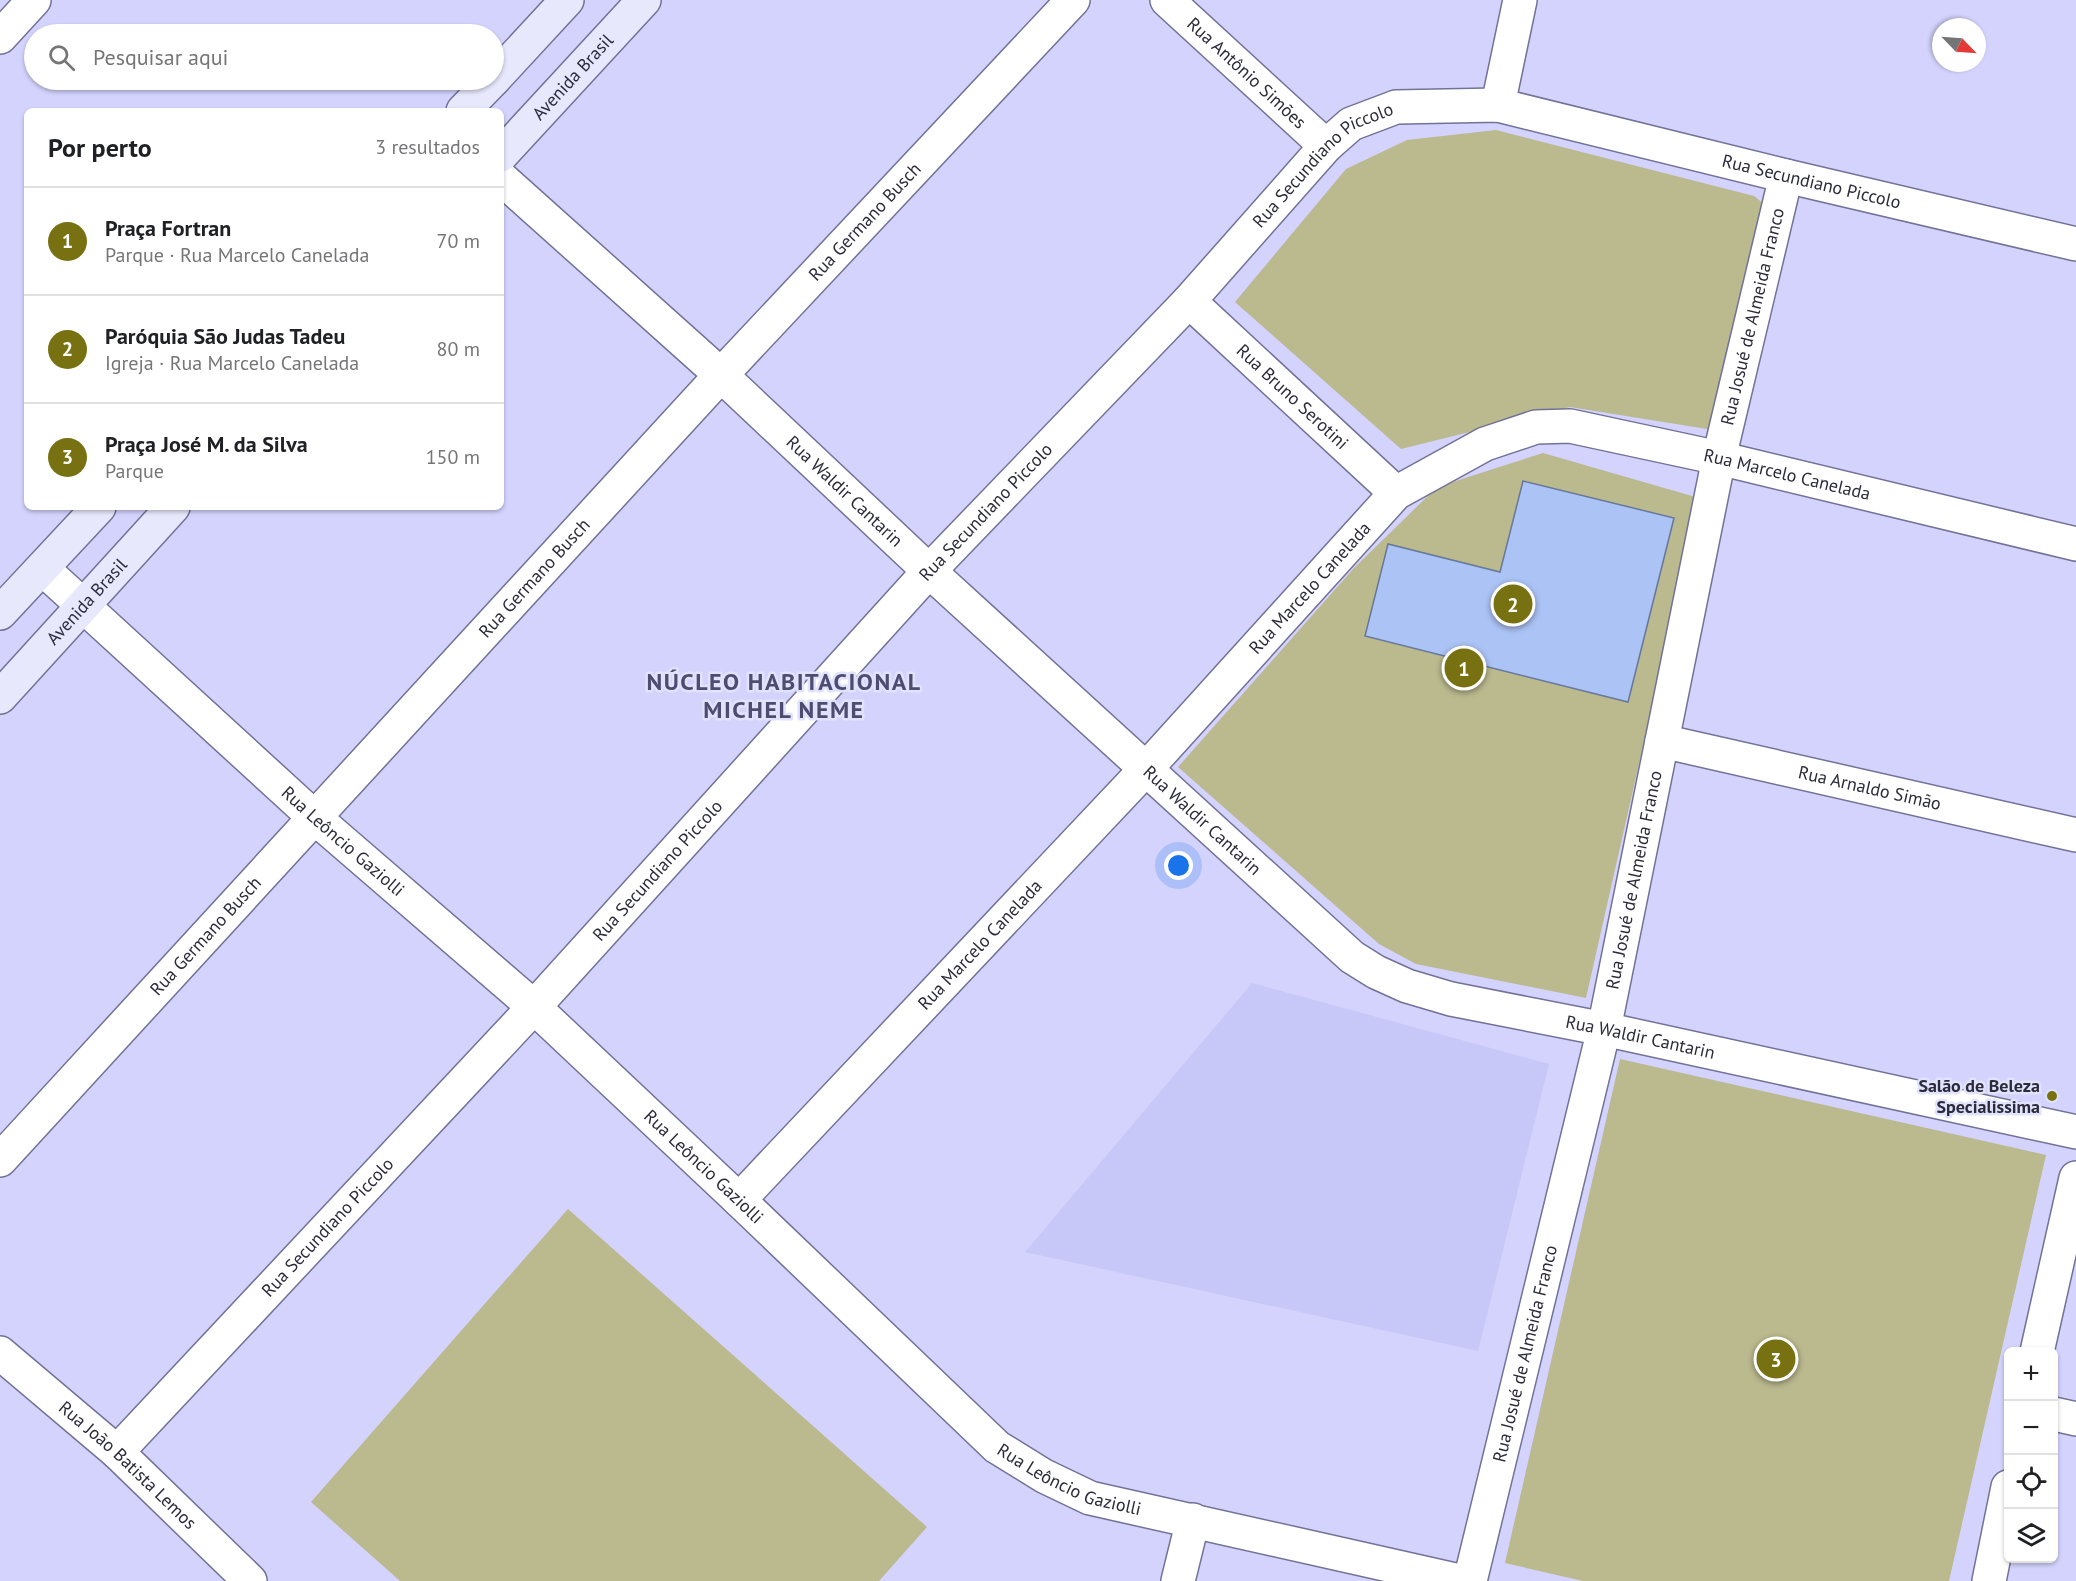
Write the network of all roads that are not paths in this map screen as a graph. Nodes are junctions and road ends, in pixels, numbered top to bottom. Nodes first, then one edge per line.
1 (34, 0) edge
2 (567, 0) edge
3 (644, 0) edge
4 (1073, 0) edge
5 (1167, 0) edge
6 (1520, 0) edge
7 (0, 37) edge
8 (504, 67) edge
9 (483, 90) edge
10 (1498, 105) junction
11 (467, 108) edge
12 (1326, 146) junction
13 (504, 152) edge
14 (1786, 176) junction
15 (504, 181) edge
16 (2076, 244) edge
17 (1189, 301) junction
18 (721, 375) junction
19 (1719, 458) junction
20 (1396, 493) junction
21 (96, 510) edge
22 (170, 510) edge
23 (2076, 544) edge
24 (43, 569) junction
25 (928, 571) junction
26 (84, 604) junction
27 (0, 613) edge
28 (0, 697) edge
29 (1662, 741) junction
30 (1145, 770) junction
31 (314, 817) junction
32 (2076, 835) edge
33 (534, 1007) junction
34 (1604, 1029) junction
35 (2076, 1132) edge
36 (0, 1160) edge
37 (2076, 1179) edge
38 (739, 1200) junction
39 (2038, 1347) edge
40 (0, 1353) edge
41 (2058, 1415) edge
42 (2076, 1419) edge
43 (117, 1452) junction
44 (2004, 1507) edge
45 (1193, 1520) junction
46 (250, 1581) edge
47 (1179, 1581) edge
48 (1460, 1581) edge
49 (1470, 1581) edge
50 (1989, 1581) edge

1 - 7 street
2 - 8 main road
3 - 13 main road, Avenida Brasil
4 - 18 street, Rua Germano Busch
5 - 12 street, Rua Antônio Simões
6 - 10 street
9 - 11 main road
10 - 12 street, Rua Secundiano Piccolo
10 - 14 street, Rua Secundiano Piccolo
12 - 17 street, Rua Secundiano Piccolo
14 - 16 street, Rua Secundiano Piccolo
14 - 19 street, Rua Josué de Almeida Franco
15 - 18 street, Rua Waldir Cantarin
17 - 20 street, Rua Bruno Serotini
17 - 25 street, Rua Secundiano Piccolo
18 - 25 street, Rua Waldir Cantarin
18 - 31 street, Rua Germano Busch
19 - 20 street, Rua Marcelo Canelada
19 - 23 street, Rua Marcelo Canelada
19 - 29 street, Rua Josué de Almeida Franco
20 - 30 street, Rua Marcelo Canelada
21 - 24 main road
22 - 26 main road, Avenida Brasil
24 - 26 street, Rua Leôncio Gaziolli
24 - 27 main road
25 - 30 street, Rua Waldir Cantarin
25 - 33 street, Rua Secundiano Piccolo
26 - 28 main road, Avenida Brasil
26 - 31 street, Rua Leôncio Gaziolli
29 - 32 street, Rua Arnaldo Simão
29 - 34 street, Rua Josué de Almeida Franco
30 - 34 street, Rua Waldir Cantarin
30 - 38 street, Rua Marcelo Canelada
31 - 33 street, Rua Leôncio Gaziolli
31 - 36 street, Rua Germano Busch
33 - 38 street, Rua Leôncio Gaziolli
33 - 43 street, Rua Secundiano Piccolo
34 - 35 street, Rua Waldir Cantarin
34 - 49 street, Rua Josué de Almeida Franco
37 - 39 street
38 - 45 street, Rua Leôncio Gaziolli
40 - 43 street, Rua João Batista Lemos
41 - 42 street
43 - 46 street, Rua João Batista Lemos
44 - 50 street
45 - 47 street
45 - 48 street, Rua Leôncio Gaziolli

